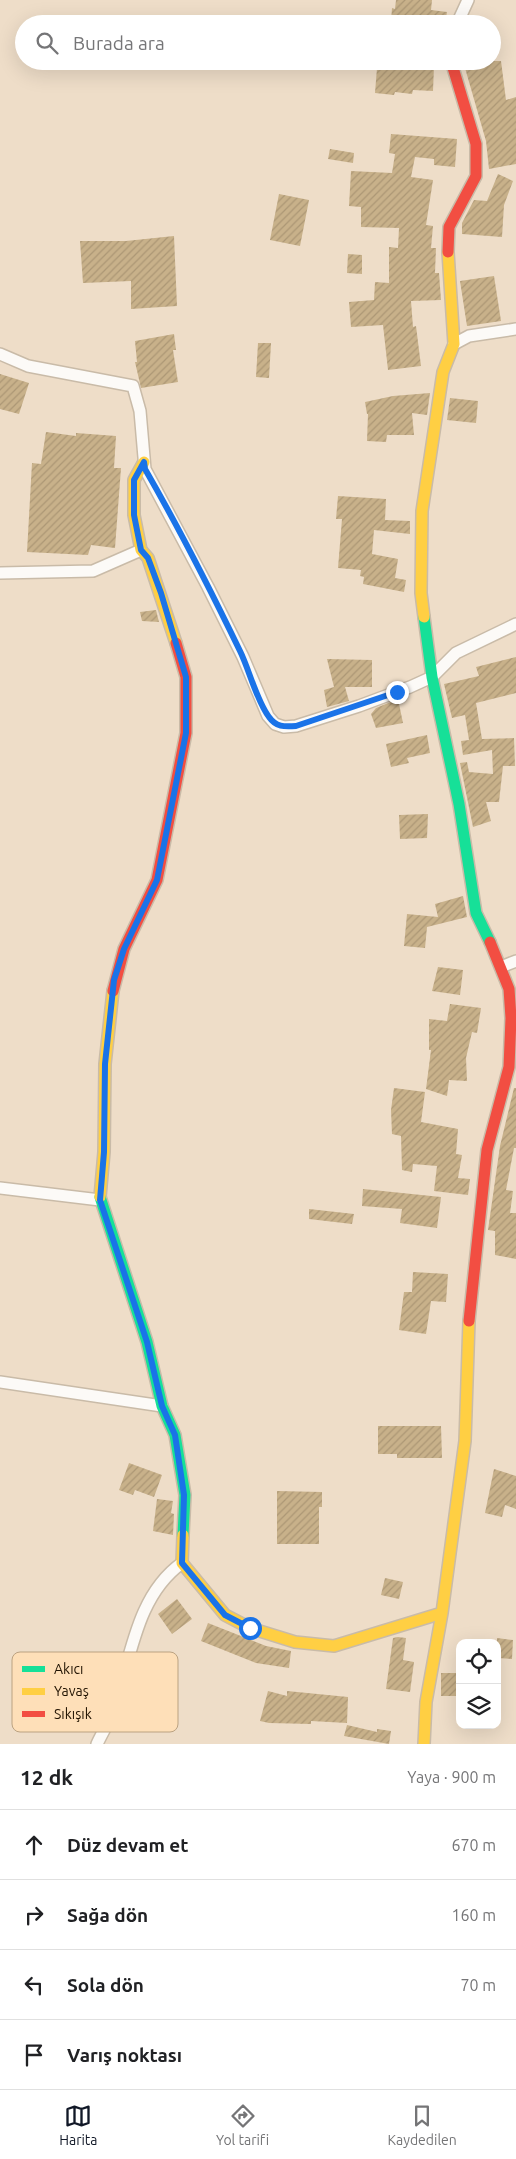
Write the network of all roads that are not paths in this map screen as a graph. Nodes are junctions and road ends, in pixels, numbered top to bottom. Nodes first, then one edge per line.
1 (468, 0) edge
2 (461, 15) edge
3 (454, 70) edge
4 (516, 329) edge
5 (454, 344) junction
6 (0, 354) edge
7 (144, 462) junction
8 (141, 550) junction
9 (0, 573) edge
10 (516, 624) edge
11 (432, 677) junction
12 (516, 961) edge
13 (501, 967) junction
14 (0, 1188) edge
15 (100, 1200) junction
16 (0, 1382) edge
17 (162, 1406) junction
18 (182, 1563) junction
19 (442, 1613) junction
20 (130, 1652) edge
21 (103, 1732) edge
22 (97, 1744) edge
23 (424, 1744) edge

1 - 2 street
3 - 5 street
4 - 5 street
5 - 11 street
6 - 7 street
7 - 8 street
7 - 11 street
8 - 9 street
8 - 15 street
10 - 11 street
11 - 13 street
12 - 13 street
13 - 19 street
14 - 15 street
15 - 17 street
16 - 17 street
17 - 18 street
18 - 19 street
18 - 20 street
19 - 23 street
21 - 22 street

